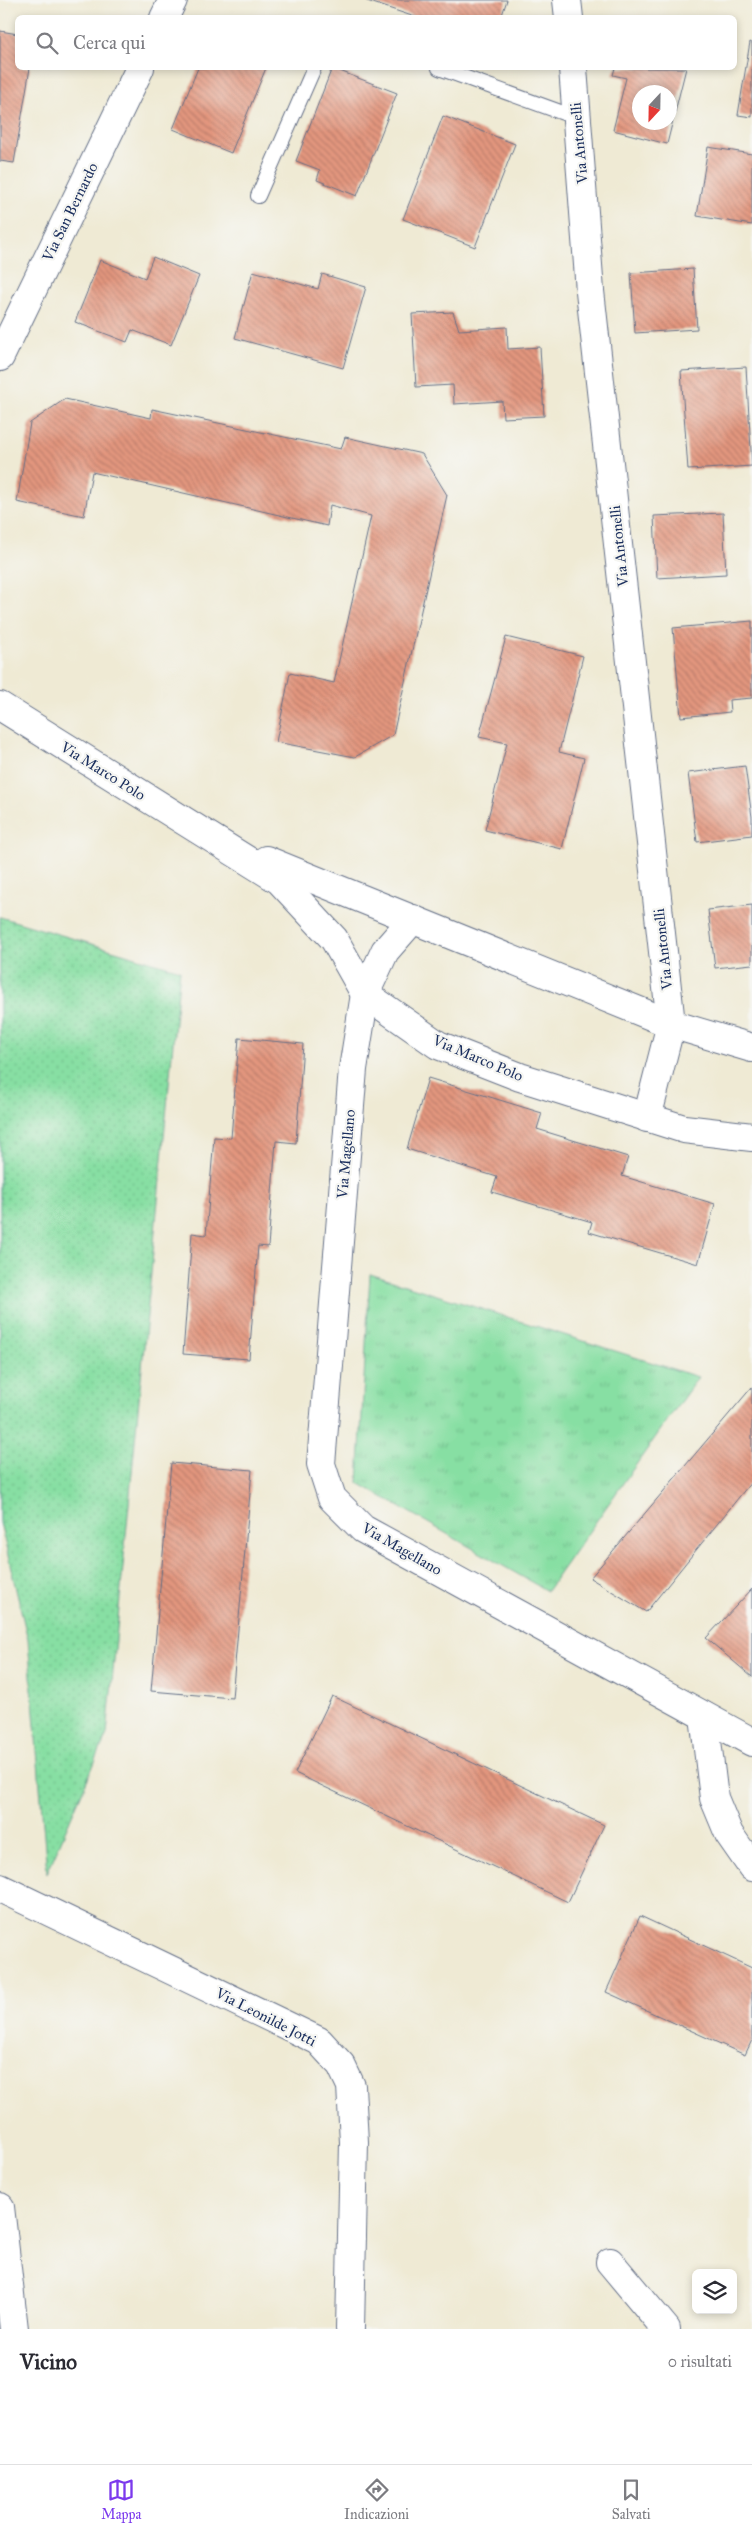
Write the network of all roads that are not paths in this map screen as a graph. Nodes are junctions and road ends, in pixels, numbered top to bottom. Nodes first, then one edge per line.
1 (173, 0) edge
2 (568, 0) edge
3 (166, 15) edge
4 (569, 15) edge
5 (139, 70) edge
6 (313, 70) edge
7 (445, 70) edge
8 (573, 70) edge
9 (577, 118) junction
10 (258, 196) dead end
11 (0, 358) edge
12 (0, 706) edge
13 (206, 836) junction
14 (413, 918) junction
15 (365, 994) junction
16 (671, 1024) junction
17 (752, 1048) edge
18 (647, 1118) junction
19 (752, 1137) edge
20 (704, 1716) junction
21 (752, 1742) edge
22 (752, 1867) edge
23 (0, 1888) edge
24 (0, 2207) edge
25 (610, 2262) dead end
26 (14, 2329) edge
27 (350, 2329) edge
28 (666, 2329) edge

1 - 3 street
2 - 4 street
5 - 11 street, Via San Bernardo
6 - 10 lane
7 - 9 lane
8 - 9 street, Via Antonelli
9 - 16 street, Via Antonelli
12 - 13 street, Via Marco Polo
13 - 14 street, Via Marco Polo
13 - 15 street, Via Marco Polo
14 - 15 street, Via Magellano
14 - 16 street, Via Marco Polo
15 - 18 street, Via Marco Polo
15 - 20 street, Via Magellano
16 - 17 street, Via Marco Polo
16 - 18 street
18 - 19 street, Via Marco Polo
20 - 21 street, Via Magellano
20 - 22 street
23 - 27 street, Via Leonilde Jotti
24 - 26 street
25 - 28 street

